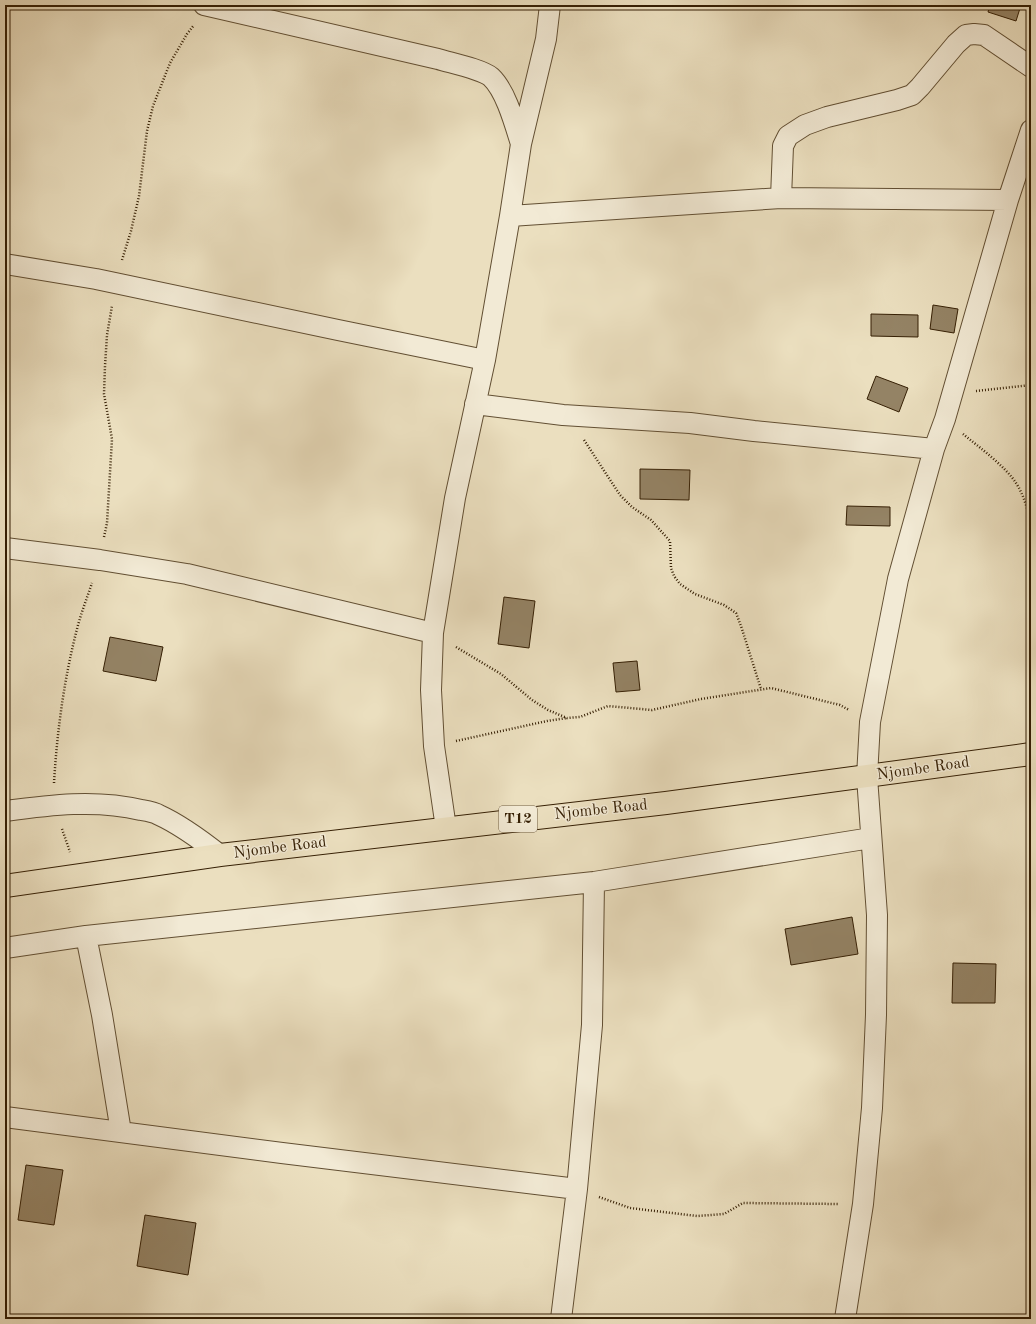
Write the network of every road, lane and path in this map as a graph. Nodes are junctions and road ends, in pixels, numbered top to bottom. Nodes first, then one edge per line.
1 (550, 5) edge
2 (217, 6) edge
3 (1031, 67) edge
4 (1031, 130) edge
5 (521, 144) junction
6 (781, 198) junction
7 (1008, 200) junction
8 (510, 216) junction
9 (5, 264) edge
10 (116, 284) junction
11 (485, 360) junction
12 (1031, 385) edge
13 (952, 394) junction
14 (474, 404) junction
15 (563, 415) junction
16 (945, 419) junction
17 (934, 450) junction
18 (1031, 522) edge
19 (5, 548) edge
20 (100, 560) junction
21 (433, 633) junction
22 (761, 689) junction
23 (567, 718) junction
24 (870, 722) junction
25 (434, 746) junction
26 (1031, 754) edge
27 (867, 777) junction
28 (52, 805) junction
29 (5, 812) edge
30 (446, 828) junction
31 (871, 838) junction
32 (220, 855) junction
33 (78, 875) junction
34 (594, 882) junction
35 (5, 886) edge
36 (86, 936) junction
37 (5, 948) edge
38 (5, 1117) edge
39 (121, 1132) junction
40 (578, 1189) junction
41 (863, 1204) junction
42 (561, 1319) edge
43 (845, 1319) edge

1 - 5 street
2 - 5 street
2 - 10 path
3 - 6 street
4 - 7 street
5 - 8 street
6 - 7 street
6 - 8 street
7 - 13 street
8 - 11 street
9 - 10 street
10 - 11 street
10 - 20 path
11 - 14 street
12 - 13 path
13 - 16 street
14 - 15 street
14 - 21 street
15 - 17 street
15 - 22 path
16 - 17 street
16 - 18 path
17 - 24 street
19 - 20 street
20 - 21 street
20 - 28 path
21 - 23 path
21 - 25 street
22 - 23 path
22 - 24 path
23 - 25 path
24 - 27 street
25 - 30 street
26 - 27 highway, Njombe Road / T12
27 - 30 highway, Njombe Road / T12
27 - 31 street
28 - 29 street
28 - 32 street
28 - 33 path
30 - 32 highway, Njombe Road / T12
31 - 34 street
31 - 41 street
32 - 33 highway, Njombe Road / T12
33 - 35 highway, Njombe Road / T12
34 - 36 street
34 - 40 street
36 - 37 street
36 - 39 street
38 - 39 street
39 - 40 street
40 - 41 path
40 - 42 street
41 - 43 street

